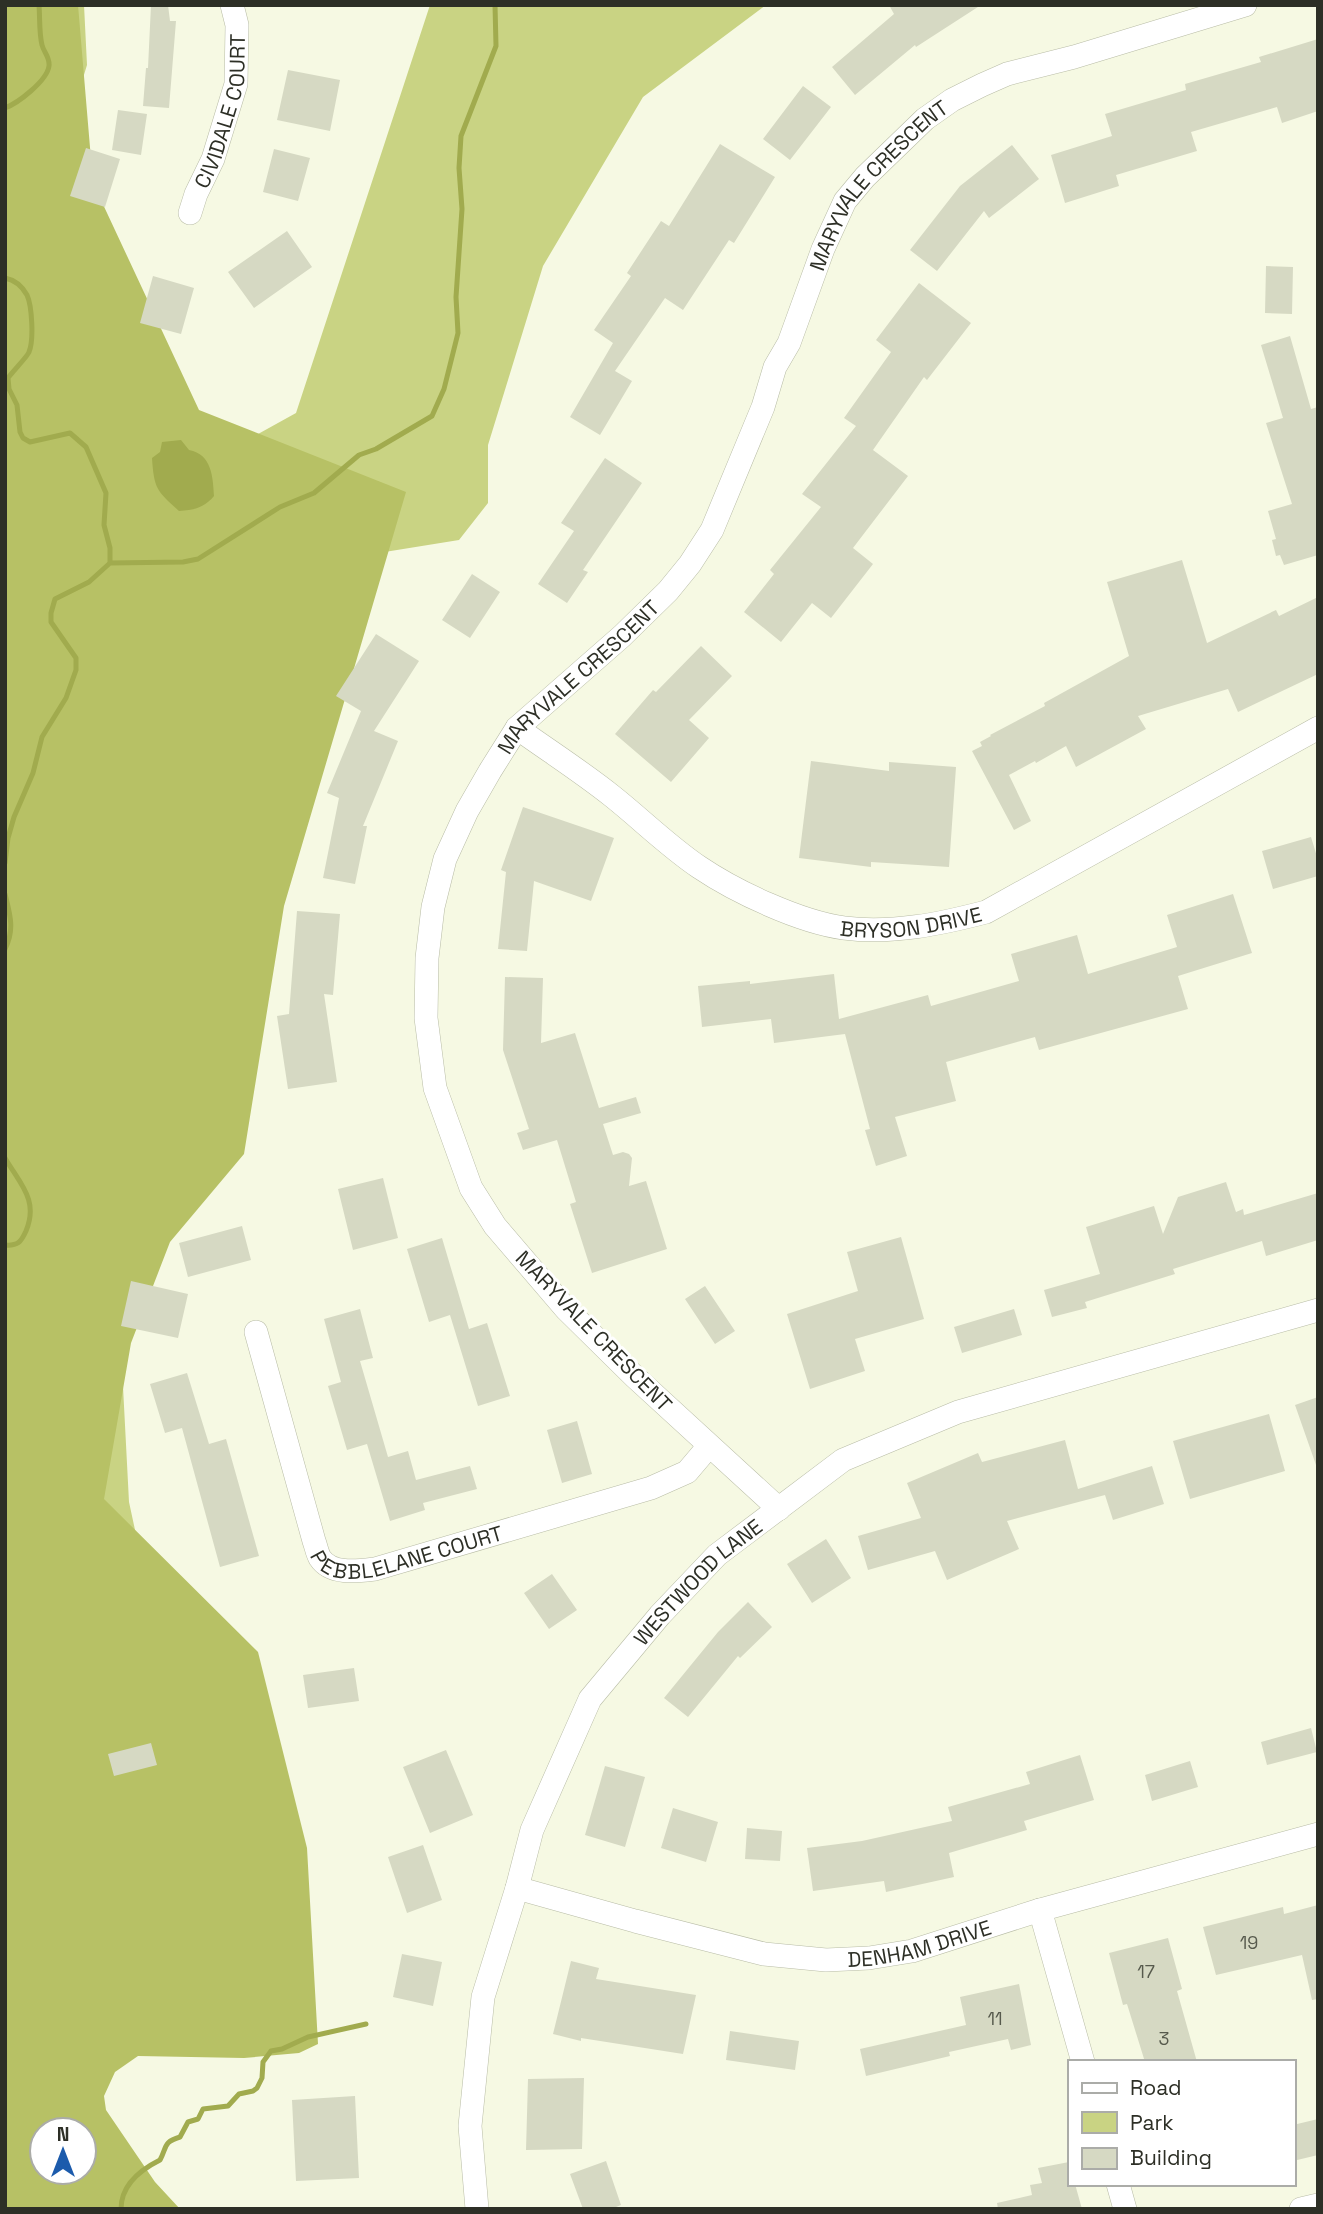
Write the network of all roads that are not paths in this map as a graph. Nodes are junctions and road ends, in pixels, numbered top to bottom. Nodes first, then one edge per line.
1 (232, 5) edge
2 (1245, 5) edge
3 (190, 213) dead end
4 (517, 728) junction
5 (1318, 728) edge
6 (1318, 1310) edge
7 (256, 1332) dead end
8 (709, 1446) junction
9 (779, 1509) junction
10 (1318, 1833) edge
11 (517, 1888) junction
12 (1040, 1910) junction
13 (1082, 2060) edge
14 (1119, 2186) edge
15 (1318, 2205) edge
16 (477, 2209) edge
17 (1125, 2209) edge
18 (1301, 2209) edge

1 - 3 street, CIVIDALE COURT
2 - 4 street, MARYVALE CRESCENT
4 - 5 street, BRYSON DRIVE
4 - 8 street, MARYVALE CRESCENT
6 - 9 street, WESTWOOD LANE
7 - 8 street, PEBBLELANE COURT
8 - 9 street, MARYVALE CRESCENT
9 - 11 street, WESTWOOD LANE
10 - 12 street, DENHAM DRIVE
11 - 12 street, DENHAM DRIVE
11 - 16 street, WESTWOOD LANE
12 - 13 street
14 - 17 street
15 - 18 street

